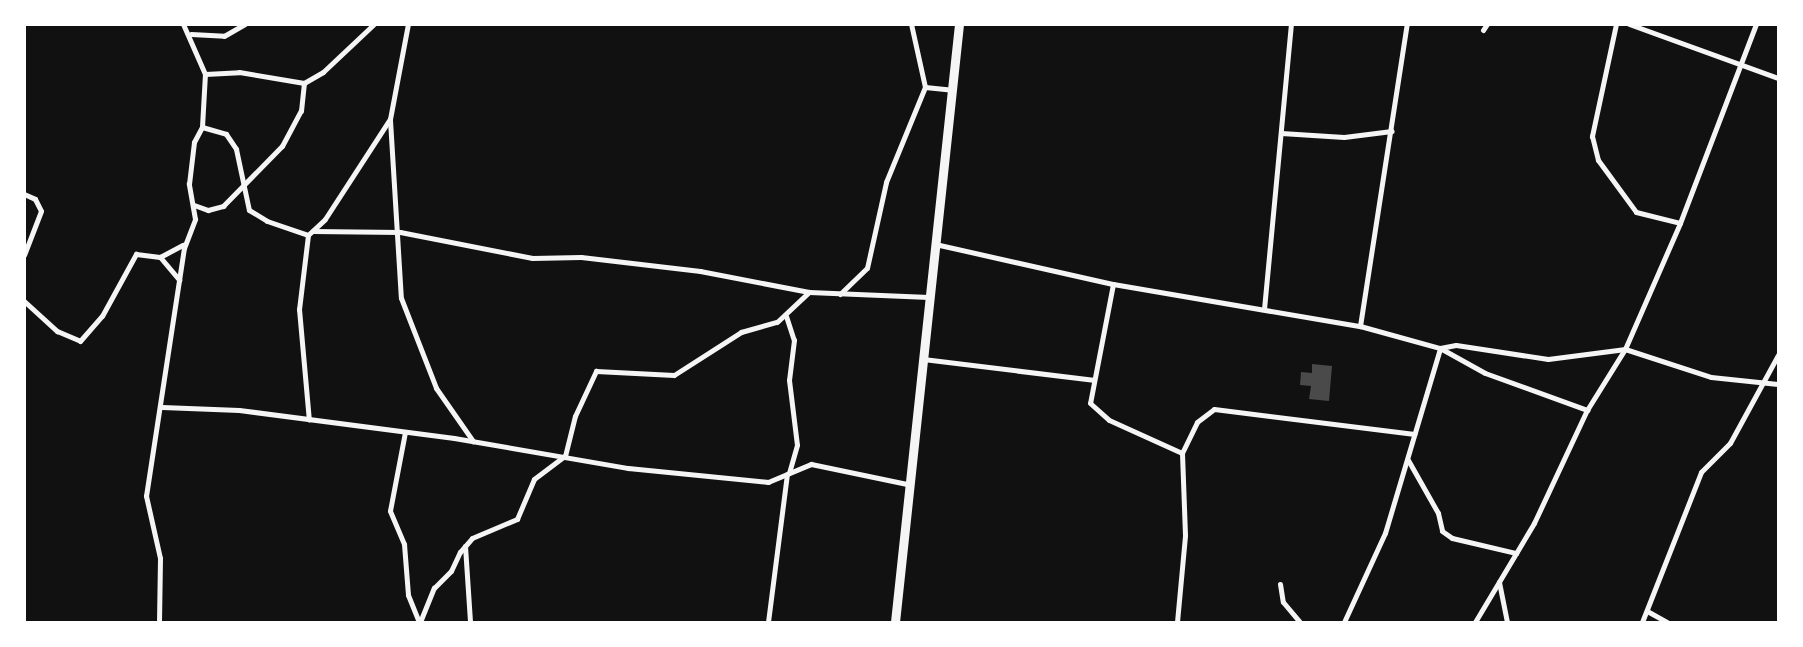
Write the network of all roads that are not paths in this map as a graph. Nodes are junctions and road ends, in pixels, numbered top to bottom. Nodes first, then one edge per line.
1 (183, 24) edge
2 (245, 24) edge
3 (374, 24) edge
4 (408, 24) edge
5 (911, 24) edge
6 (960, 24) edge
7 (1291, 24) edge
8 (1407, 24) edge
9 (1616, 24) edge
10 (1629, 24) edge
11 (1756, 24) edge
12 (191, 34) junction
13 (1740, 64) junction
14 (205, 74) junction
15 (1779, 78) edge
16 (304, 83) junction
17 (925, 87) junction
18 (952, 90) junction
19 (390, 119) junction
20 (201, 127) junction
21 (1392, 131) junction
22 (1282, 133) junction
23 (243, 187) junction
24 (24, 194) edge
25 (194, 205) junction
26 (1681, 223) junction
27 (400, 232) junction
28 (310, 233) junction
29 (187, 240) junction
30 (934, 244) junction
31 (24, 256) edge
32 (160, 257) junction
33 (179, 280) junction
34 (1114, 284) junction
35 (809, 292) junction
36 (840, 294) junction
37 (929, 297) junction
38 (24, 301) edge
39 (1264, 309) junction
40 (786, 316) junction
41 (1360, 326) junction
42 (1440, 348) junction
43 (1625, 349) junction
44 (1779, 355) edge
45 (922, 359) junction
46 (1093, 380) junction
47 (1779, 384) edge
48 (1763, 386) junction
49 (162, 407) junction
50 (1587, 410) junction
51 (309, 420) junction
52 (405, 432) junction
53 (1414, 434) junction
54 (473, 441) junction
55 (1182, 453) junction
56 (565, 456) junction
57 (1408, 460) junction
58 (788, 474) junction
59 (907, 484) junction
60 (465, 546) junction
61 (1516, 553) junction
62 (1499, 582) junction
63 (1280, 584) dead end
64 (1647, 611) junction
65 (159, 622) edge
66 (420, 622) edge
67 (470, 622) edge
68 (768, 622) edge
69 (895, 622) edge
70 (1177, 622) edge
71 (1300, 622) edge
72 (1344, 622) edge
73 (1475, 622) edge
74 (1507, 622) edge
75 (1642, 622) edge
76 (1667, 622) edge

1 - 12 street
2 - 12 street
3 - 16 street
4 - 19 street
5 - 17 street
6 - 18 main road
7 - 22 street
8 - 21 street
9 - 26 street
10 - 13 street
11 - 13 street
12 - 14 street
13 - 15 street
13 - 26 street
14 - 16 street
14 - 20 street
16 - 23 street
17 - 18 street
17 - 36 street
18 - 30 main road
19 - 27 street
19 - 28 street
20 - 23 street
20 - 25 street
21 - 22 street
21 - 41 street
22 - 39 street
23 - 25 street
23 - 28 street
24 - 31 street
25 - 29 street
26 - 43 street
27 - 28 street
27 - 35 street
27 - 54 street
28 - 51 street
29 - 32 street
29 - 33 street
30 - 34 street
30 - 37 main road
32 - 33 street
32 - 38 street
33 - 49 street
34 - 39 street
34 - 46 street
35 - 36 street
35 - 40 street
36 - 37 street
37 - 45 main road
39 - 41 street
40 - 56 street
40 - 58 street
41 - 42 street
42 - 43 street
42 - 50 street
42 - 53 street
43 - 48 street
43 - 50 street
44 - 48 street
45 - 46 street
45 - 59 main road
46 - 55 street
47 - 48 street
48 - 64 street
49 - 51 street
49 - 65 street
50 - 61 street
51 - 52 street
52 - 54 street
52 - 66 street
53 - 55 street
53 - 57 street
54 - 56 street
55 - 70 street
56 - 58 street
56 - 60 street
57 - 61 street
57 - 72 street
58 - 59 street
58 - 68 street
59 - 69 main road
60 - 66 street
60 - 67 street
61 - 62 street
62 - 73 street
62 - 74 street
63 - 71 street
64 - 75 street
64 - 76 street

